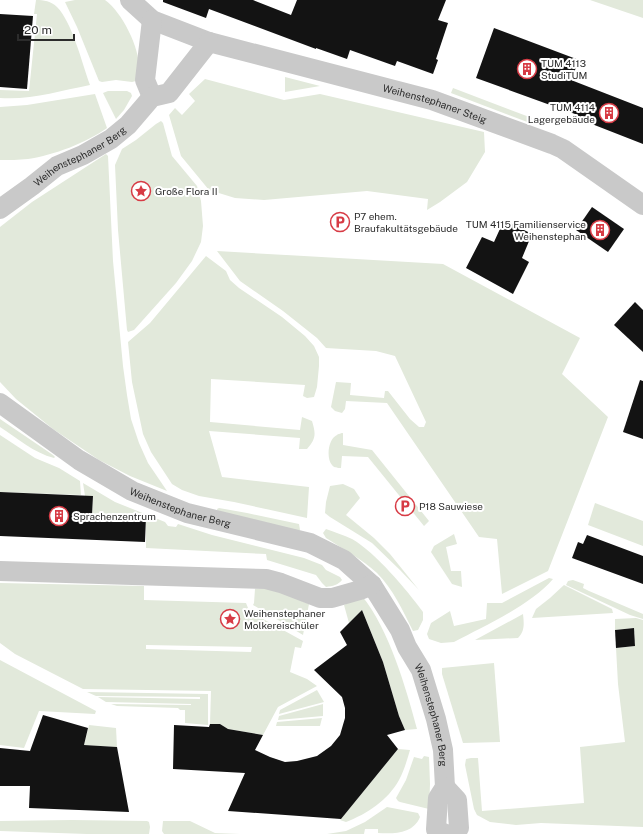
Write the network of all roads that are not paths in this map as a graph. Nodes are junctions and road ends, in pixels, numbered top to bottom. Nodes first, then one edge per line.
1 (130, 0) edge
2 (152, 20) junction
3 (209, 42) junction
4 (152, 97) junction
5 (643, 205) edge
6 (0, 209) edge
7 (0, 403) edge
8 (0, 571) edge
9 (372, 585) junction
10 (445, 787) junction
11 (445, 834) edge
12 (452, 834) edge

1 - 2 street
2 - 3 street
2 - 4 street
3 - 4 street
3 - 5 street, Weihenstephaner Steig
4 - 6 street, Weihenstephaner Berg
7 - 9 street, Weihenstephaner Berg
8 - 9 street
9 - 10 street, Weihenstephaner Berg
10 - 11 street, Weihenstephaner Berg
10 - 12 street

